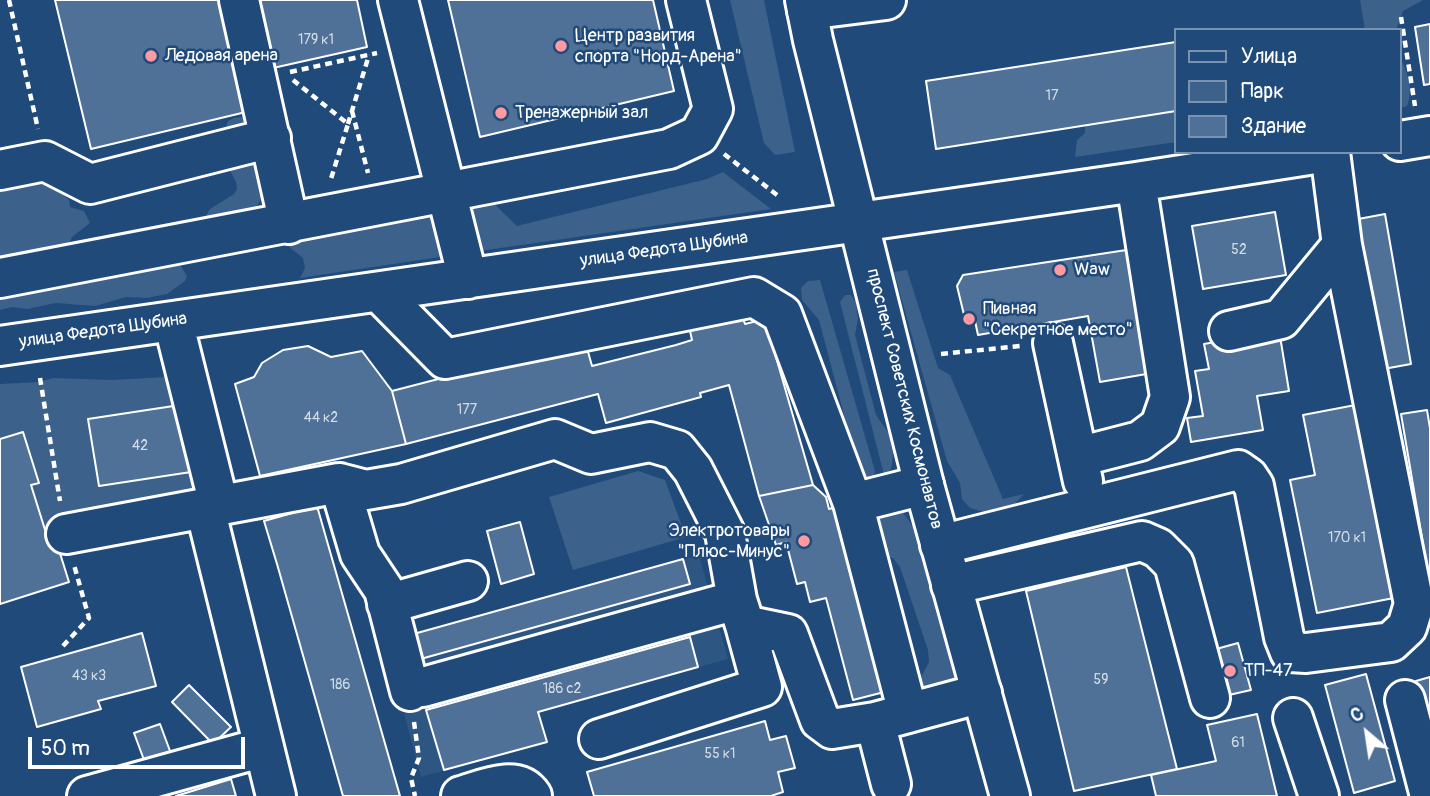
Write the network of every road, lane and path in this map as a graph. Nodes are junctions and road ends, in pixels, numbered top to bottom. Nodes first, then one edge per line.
1 (9, 0) edge
2 (239, 0) edge
3 (398, 0) edge
4 (686, 0) edge
5 (886, 0) edge
6 (806, 5) edge
7 (1401, 17) dead end
8 (409, 47) junction
9 (369, 55) junction
10 (352, 111) junction
11 (348, 124) junction
12 (1415, 129) edge
13 (699, 135) junction
14 (271, 138) junction
15 (1316, 154) edge
16 (1329, 154) edge
17 (45, 161) junction
18 (0, 170) edge
19 (1136, 182) junction
20 (447, 193) junction
21 (789, 204) dead end
22 (376, 205) junction
23 (304, 220) junction
24 (860, 222) junction
25 (1342, 245) junction
26 (0, 278) edge
27 (468, 279) junction
28 (379, 292) junction
29 (173, 321) junction
30 (1229, 331) dead end
31 (1053, 343) joint
32 (0, 346) edge
33 (941, 355) dead end
34 (40, 378) dead end
35 (1078, 457) junction
36 (339, 483) junction
37 (924, 485) junction
38 (853, 503) junction
39 (212, 506) junction
40 (1088, 507) junction
41 (66, 534) junction
42 (940, 545) junction
43 (467, 581) dead end
44 (951, 585) junction
45 (387, 604) junction
46 (741, 613) junction
47 (63, 646) dead end
48 (416, 689) junction
49 (982, 693) junction
50 (1210, 698) dead end
51 (1405, 701) dead end
52 (892, 717) junction
53 (1293, 718) dead end
54 (599, 739) dead end
55 (264, 747) junction
56 (891, 784) dead end
57 (87, 796) edge
58 (276, 796) edge
59 (415, 796) edge
60 (461, 796) edge
61 (532, 796) edge
62 (1010, 796) edge
63 (1319, 796) edge
64 (1430, 796) edge

1 - 17 path
2 - 14 street
3 - 8 street
4 - 13 street
5 - 6 street
6 - 24 street, проспект Советских Космонавтов
7 - 12 path
8 - 9 path
8 - 20 street
9 - 10 path
9 - 11 path
10 - 11 path
10 - 22 path
11 - 23 path
13 - 20 street
13 - 21 path
14 - 17 street
14 - 23 street
15 - 19 street, улица Федота Шубина
16 - 25 street
17 - 18 street
19 - 24 street, улица Федота Шубина
19 - 35 street
20 - 22 street
20 - 27 street
22 - 23 street
23 - 26 street
24 - 27 street, улица Федота Шубина
24 - 37 street, проспект Советских Космонавтов
25 - 30 street
25 - 40 street
27 - 28 street, улица Федота Шубина
28 - 29 street, улица Федота Шубина
28 - 38 street
29 - 32 street, улица Федота Шубина
29 - 39 street
31 - 33 path
31 - 35 street
34 - 41 path
35 - 40 street
36 - 39 street
36 - 45 street
36 - 46 street
37 - 38 street
37 - 42 street, проспект Советских Космонавтов
38 - 52 street
39 - 41 street
39 - 55 street
40 - 42 street
41 - 47 path
42 - 44 street, проспект Советских Космонавтов
43 - 45 street
44 - 49 street, проспект Советских Космонавтов
44 - 50 street
45 - 48 street
46 - 48 street
46 - 52 street
46 - 54 street
48 - 59 path
49 - 52 street
49 - 62 street, проспект Советских Космонавтов
51 - 64 street
52 - 56 street
53 - 63 street
55 - 57 street
55 - 58 street
60 - 61 street

